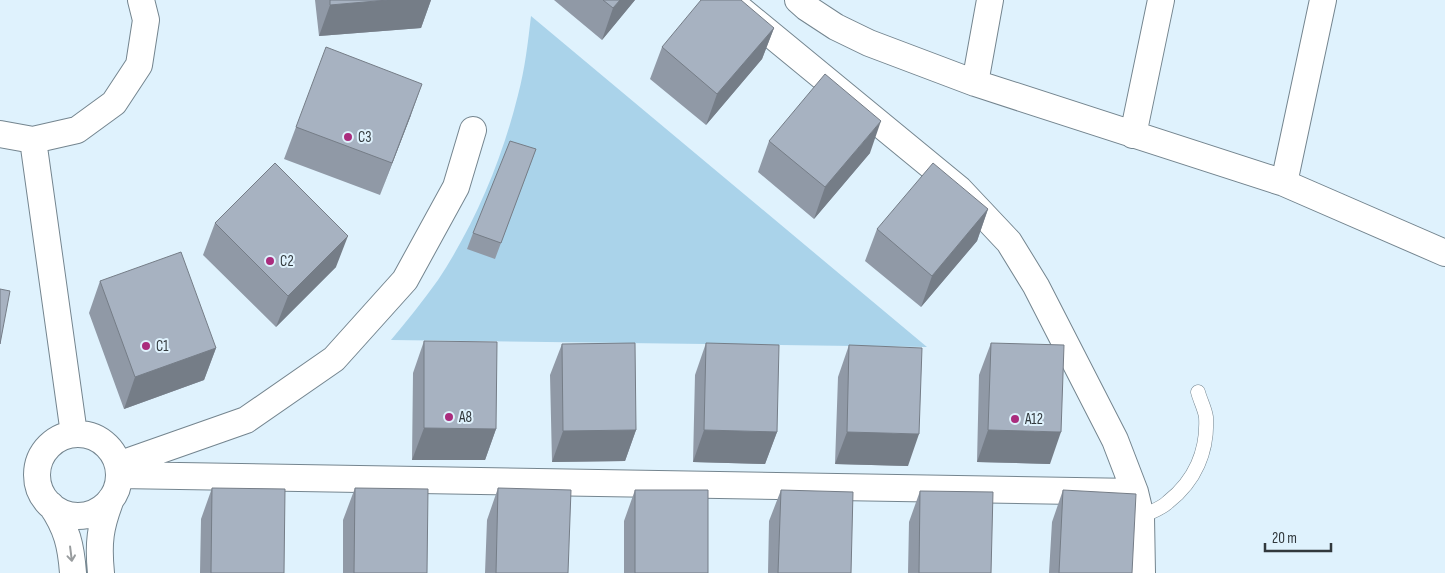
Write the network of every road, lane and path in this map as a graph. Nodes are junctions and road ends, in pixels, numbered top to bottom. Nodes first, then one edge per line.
1 (141, 0) edge
2 (729, 0) edge
3 (990, 0) edge
4 (1161, 0) edge
5 (1323, 0) edge
6 (805, 3) edge
7 (975, 83) junction
8 (473, 130) dead end
9 (0, 134) edge
10 (1133, 135) junction
11 (33, 140) junction
12 (1284, 183) junction
13 (1445, 253) edge
14 (1198, 392) dead end
15 (74, 434) junction
16 (118, 470) junction
17 (1135, 492) junction
18 (111, 500) junction
19 (50, 506) junction
20 (1141, 517) junction
21 (73, 573) edge
22 (101, 573) edge
23 (1142, 573) edge

1 - 11 street
2 - 17 street
3 - 7 street
4 - 10 street
5 - 12 street
6 - 7 street
7 - 10 street
8 - 16 street
9 - 11 street
10 - 12 street
11 - 15 street
12 - 13 street
14 - 20 lane
15 - 16 street
15 - 19 street
16 - 17 street
16 - 18 street
17 - 20 street
18 - 19 street
18 - 22 street
19 -> 21 street
20 - 23 street

